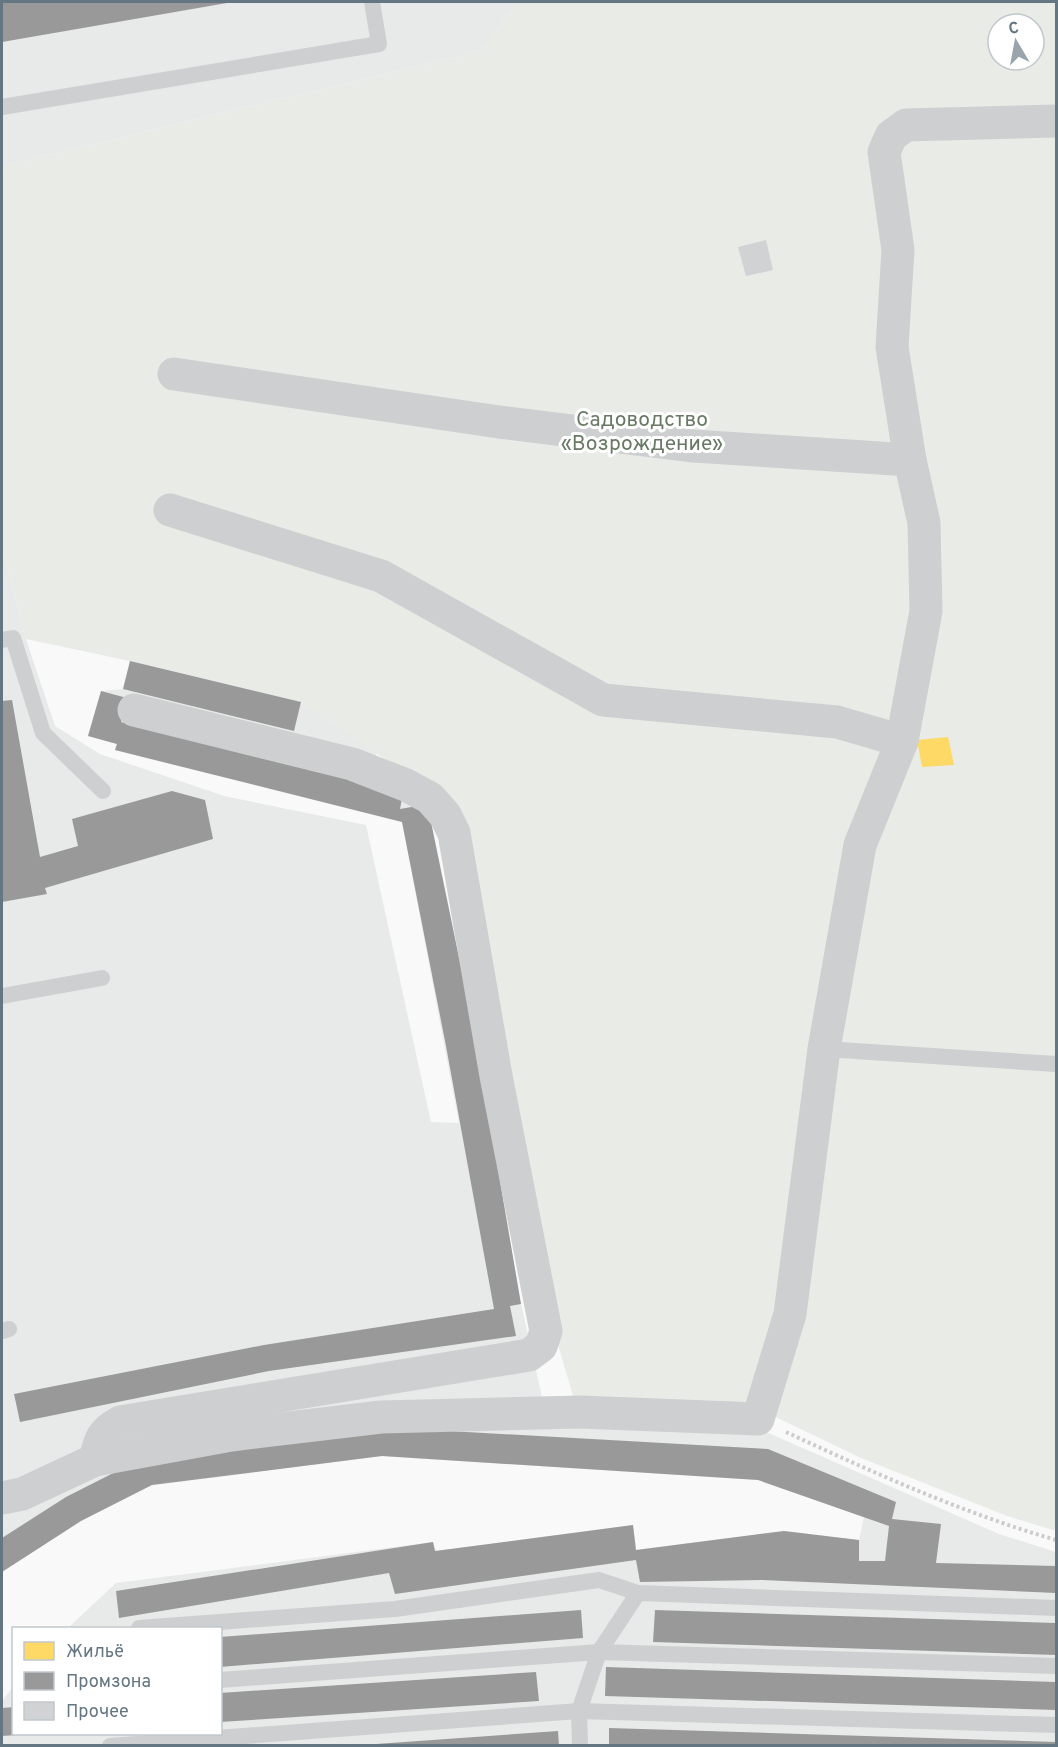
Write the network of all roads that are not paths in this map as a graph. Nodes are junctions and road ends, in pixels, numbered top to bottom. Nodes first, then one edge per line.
1 (372, 2) edge
2 (2, 107) edge
3 (1056, 121) edge
4 (174, 374) dead end
5 (910, 460) junction
6 (170, 510) dead end
7 (2, 640) edge
8 (134, 710) dead end
9 (902, 741) junction
10 (103, 791) dead end
11 (102, 978) dead end
12 (2, 996) edge
13 (824, 1049) junction
14 (1056, 1064) edge
15 (95, 1460) junction
16 (2, 1498) edge
17 (638, 1593) junction
18 (1056, 1608) edge
19 (165, 1627) edge
20 (599, 1652) junction
21 (1056, 1666) edge
22 (222, 1680) edge
23 (579, 1711) junction
24 (1056, 1725) edge
25 (110, 1746) edge
26 (580, 1746) edge

1 - 2 lane
3 - 5 street
4 - 5 street
5 - 9 street
6 - 9 street
7 - 10 lane
8 - 15 street
9 - 13 street
11 - 12 lane
13 - 14 lane
13 - 15 street
15 - 16 street
17 - 18 lane
17 - 19 lane
17 - 20 lane
20 - 21 lane
20 - 22 lane
20 - 23 lane
23 - 24 lane
23 - 25 lane
23 - 26 lane

